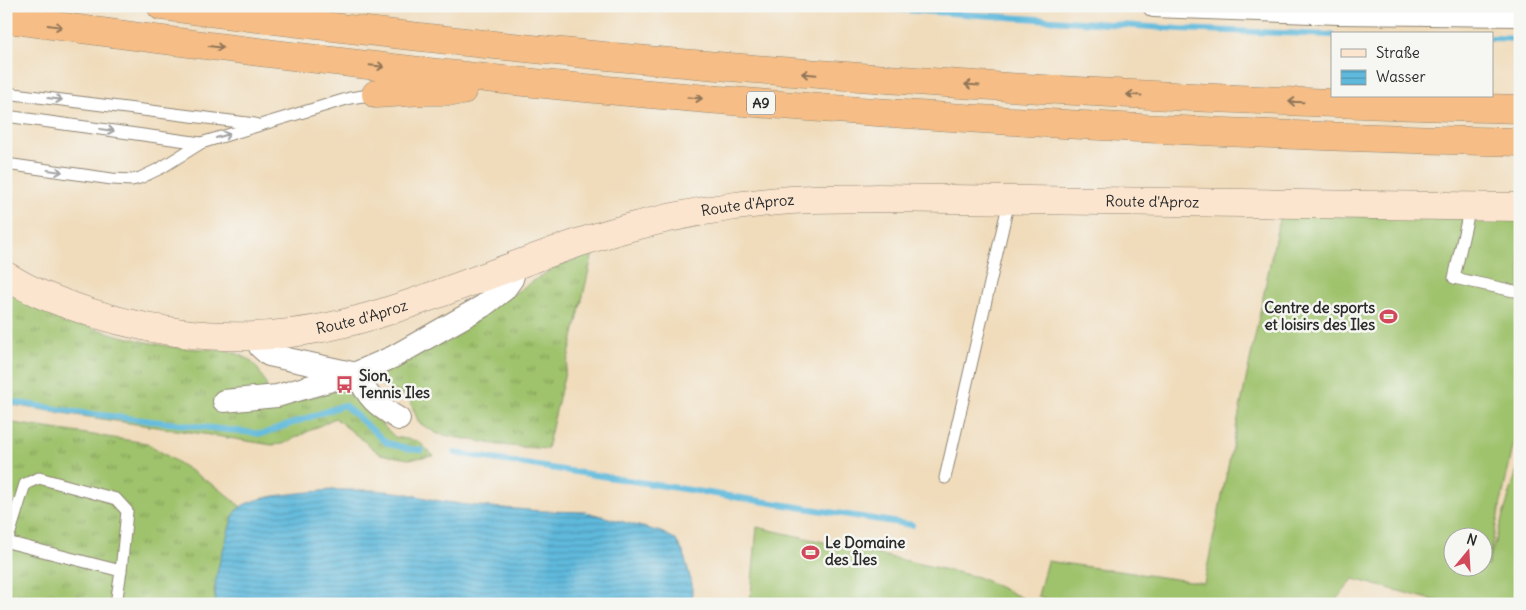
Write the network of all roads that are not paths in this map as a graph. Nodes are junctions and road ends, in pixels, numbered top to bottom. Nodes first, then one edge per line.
1 (161, 6) edge
2 (1154, 6) edge
3 (1339, 10) edge
4 (1520, 15) edge
5 (6, 19) edge
6 (6, 93) edge
7 (376, 94) joint
8 (652, 94) junction
9 (1520, 109) edge
10 (6, 116) edge
11 (261, 125) junction
12 (1520, 142) edge
13 (201, 143) junction
14 (6, 164) edge
15 (1009, 201) junction
16 (1470, 207) junction
17 (1520, 207) edge
18 (516, 266) junction
19 (6, 276) edge
20 (1514, 291) dead end
21 (256, 335) junction
22 (356, 373) junction
23 (224, 400) dead end
24 (399, 419) dead end
25 (945, 478) dead end
26 (6, 544) edge
27 (121, 571) junction
28 (116, 604) edge

9 -> 1 highway, A9
2 - 3 street
3 - 4 street
5 -> 8 highway, A9
6 -> 11 lane
7 - 8 highway
7 - 11 lane
8 -> 12 highway, A9
10 -> 13 lane
13 -> 11 lane
14 -> 13 lane
15 - 16 street, Route d'Aproz
15 - 18 street, Route d'Aproz
15 - 25 lane
16 - 17 street, Route d'Aproz
16 - 20 lane
18 - 21 street, Route d'Aproz
18 - 22 street
19 - 21 street, Route d'Aproz
21 - 22 street
22 - 23 street
22 - 24 street
26 - 27 lane
26 - 27 lane
27 - 28 lane

